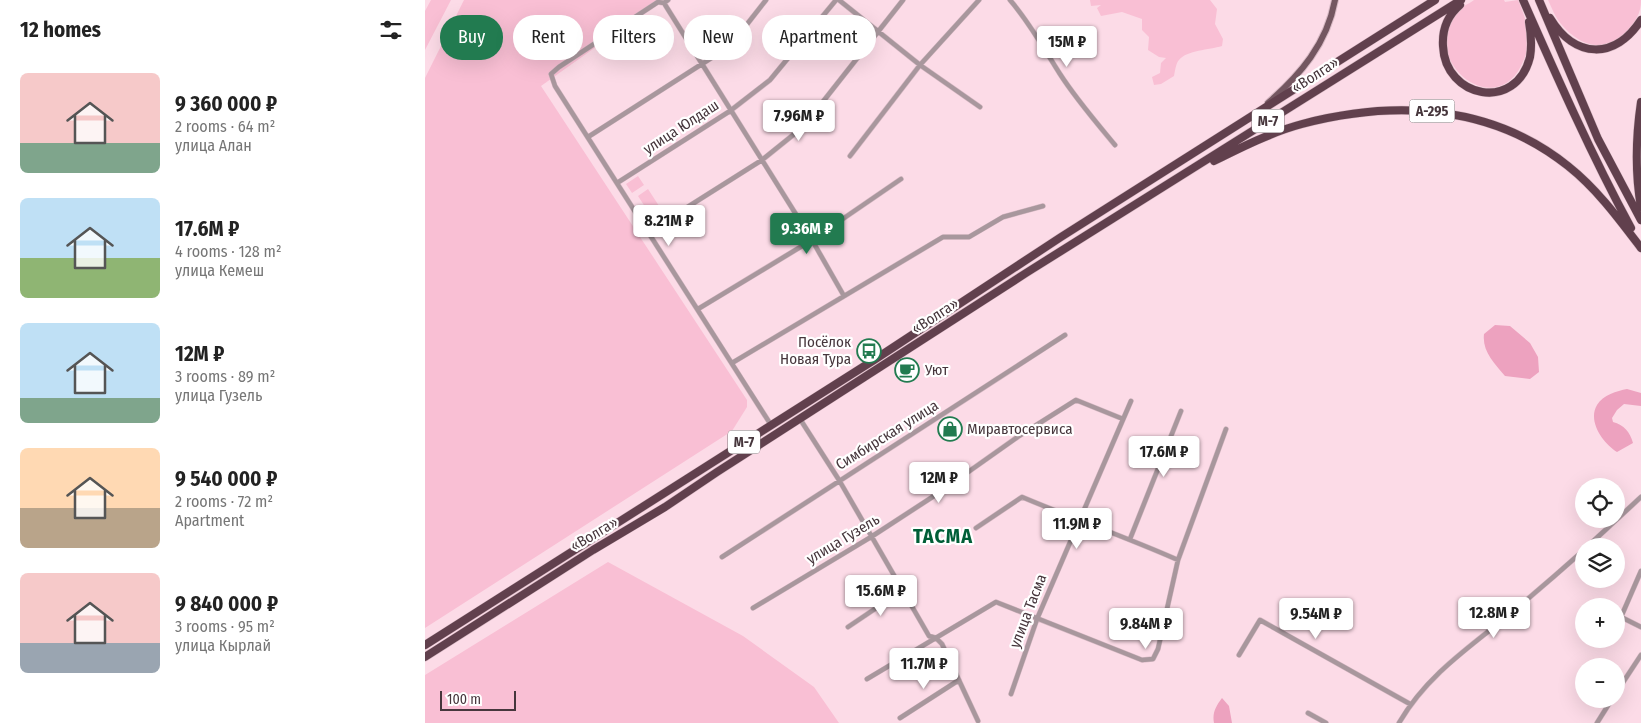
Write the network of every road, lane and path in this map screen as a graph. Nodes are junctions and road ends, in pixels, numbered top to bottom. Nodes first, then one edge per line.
1 (766, 0) edge
2 (837, 0) edge
3 (903, 0) edge
4 (979, 0) edge
5 (1010, 0) edge
6 (1335, 0) edge
7 (1435, 0) edge
8 (1463, 0) edge
9 (1523, 0) edge
10 (1539, 0) edge
11 (657, 1) edge
12 (666, 2) edge
13 (1528, 12) junction
14 (1641, 20) edge
15 (877, 32) junction
16 (701, 65) junction
17 (921, 65) junction
18 (1641, 102) edge
19 (980, 107) dead end
20 (730, 111) junction
21 (1251, 118) junction
22 (588, 137) junction
23 (1115, 144) dead end
24 (850, 156) dead end
25 (762, 160) junction
26 (1185, 174) junction
27 (901, 179) dead end
28 (617, 183) junction
29 (1043, 206) dead end
30 (1641, 207) edge
31 (1641, 220) edge
32 (648, 232) junction
33 (812, 240) junction
34 (1641, 247) edge
35 (844, 296) junction
36 (697, 309) junction
37 (1065, 335) dead end
38 (732, 363) junction
39 (1131, 401) dead end
40 (1181, 411) dead end
41 (800, 419) junction
42 (1123, 419) junction
43 (771, 425) junction
44 (1226, 429) dead end
45 (839, 480) junction
46 (1641, 497) edge
47 (1078, 521) junction
48 (976, 528) dead end
49 (871, 537) junction
50 (1597, 538) edge
51 (1130, 539) junction
52 (722, 557) dead end
53 (1575, 558) edge
54 (1178, 560) junction
55 (1641, 571) edge
56 (903, 590) junction
57 (753, 608) dead end
58 (1037, 619) junction
59 (848, 627) dead end
60 (1641, 627) edge
61 (936, 638) junction
62 (425, 645) edge
63 (1239, 655) dead end
64 (1641, 655) edge
65 (425, 657) edge
66 (867, 679) dead end
67 (1625, 679) edge
68 (959, 680) junction
69 (1011, 694) dead end
70 (1410, 704) junction
71 (1607, 708) edge
72 (1308, 713) dead end
73 (900, 718) dead end
74 (978, 721) dead end
75 (1327, 723) edge
76 (1399, 723) edge
77 (1597, 723) edge

1 - 16 street
2 - 15 street
2 - 20 street, улица Юлдаш
3 - 15 street
4 - 17 street
5 - 23 street
6 - 21 main road
7 - 21 highway, «Волга» / М-7
8 - 13 highway
8 - 26 highway, «Волга» / М-7
9 - 13 highway, А-295
10 - 14 highway
10 - 31 highway
11 - 12 street
11 - 22 street
12 - 16 street
13 - 34 highway, А-295
15 - 17 street
15 - 25 street
16 - 20 street
16 - 22 street
17 - 19 street
17 - 24 street
18 - 30 highway
20 - 25 street
20 - 28 street, улица Юлдаш
21 - 43 highway, «Волга» / М-7
22 - 28 street
25 - 32 street
25 - 33 street
26 - 34 highway, А-295
26 - 41 highway, «Волга» / М-7
27 - 33 street
28 - 32 street
29 - 35 street
32 - 36 street
33 - 35 street
33 - 36 street
35 - 38 street
36 - 38 street
37 - 45 street, Симбирская улица
38 - 43 street
39 - 42 street, улица Тасма
40 - 51 street
41 - 45 street
41 - 65 highway, «Волга» / М-7
42 - 47 street, улица Тасма
42 - 49 street, улица Гузель
43 - 62 highway, «Волга» / М-7
44 - 54 street
45 - 49 street
45 - 52 street, Симбирская улица
46 - 50 street
47 - 48 street
47 - 51 street
47 - 58 street, улица Тасма
49 - 56 street
49 - 57 street, улица Гузель
51 - 54 street
53 - 70 street
54 - 58 street
55 - 60 street
56 - 59 street
56 - 61 street
58 - 61 street
58 - 69 street, улица Тасма
61 - 66 street
61 - 68 street
63 - 70 street
64 - 67 street
68 - 73 street
68 - 74 street
70 - 76 street
71 - 77 street
72 - 75 street

